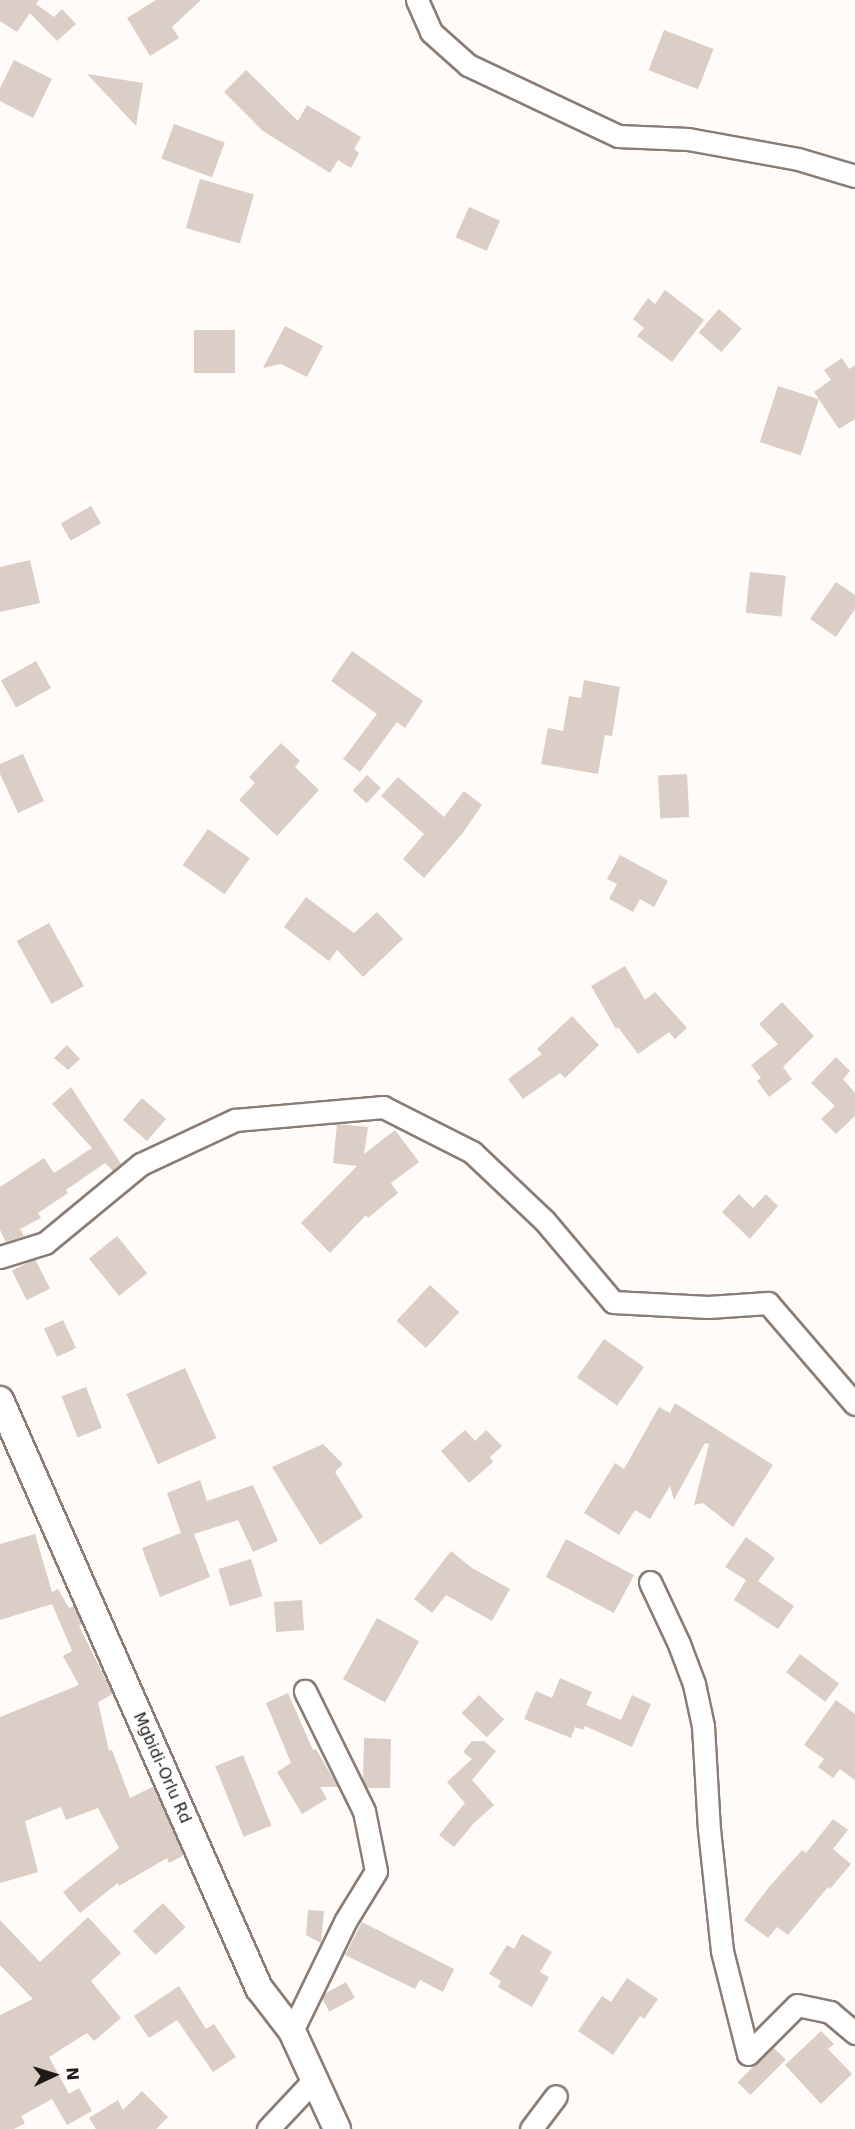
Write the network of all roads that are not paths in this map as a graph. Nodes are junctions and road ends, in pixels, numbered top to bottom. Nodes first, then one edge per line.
1 (417, 0) edge
2 (855, 176) edge
3 (0, 1257) edge
4 (0, 1400) edge
5 (855, 1404) edge
6 (650, 1582) dead end
7 (305, 1690) dead end
8 (292, 2031) junction
9 (855, 2033) edge
10 (315, 2079) junction
11 (556, 2096) dead end
12 (268, 2129) edge
13 (337, 2129) edge
14 (531, 2129) edge

1 - 2 street
3 - 5 street
4 - 8 main road, Mgbidi-Orlu Rd
6 - 9 street
7 - 8 street
8 - 10 main road, Mgbidi-Orlu Rd
10 - 12 street
10 - 13 main road, Mgbidi-Orlu Rd
11 - 14 street

